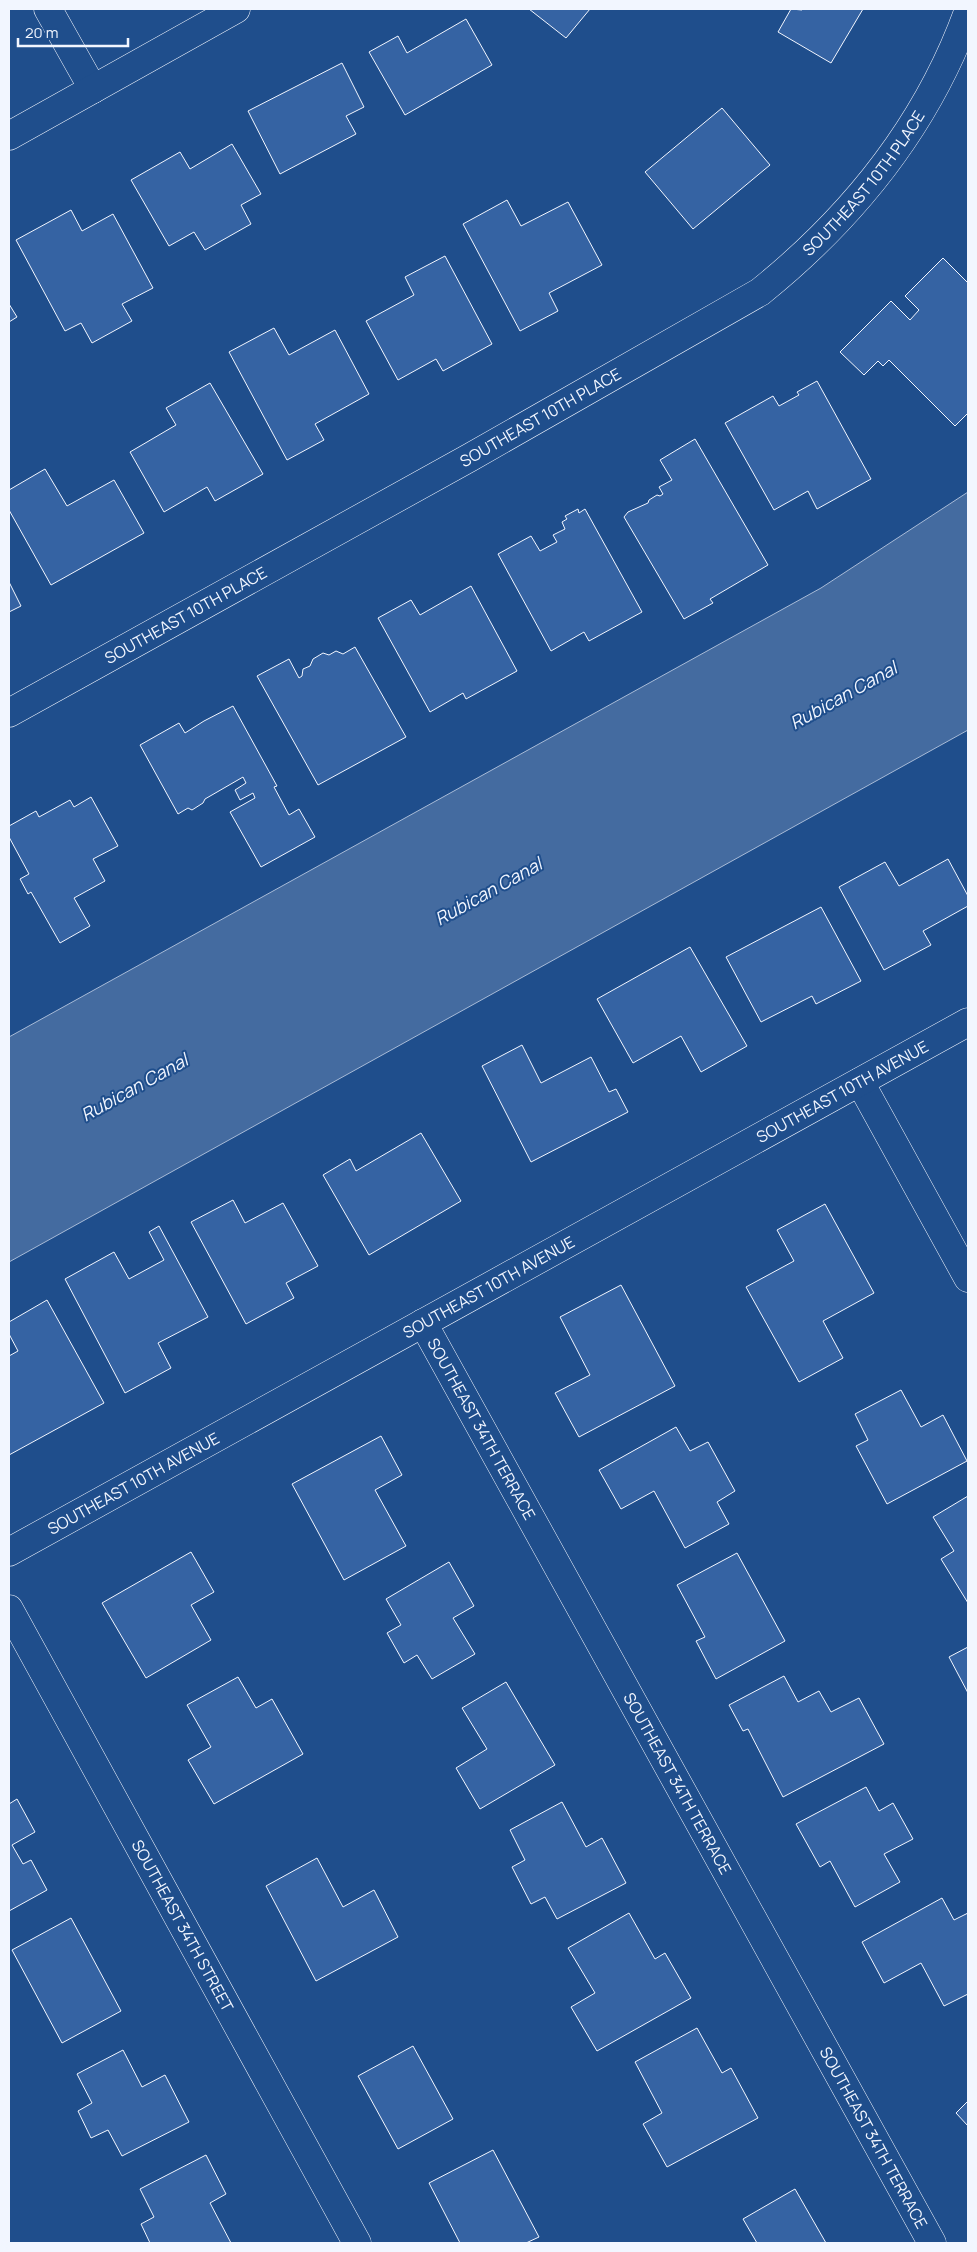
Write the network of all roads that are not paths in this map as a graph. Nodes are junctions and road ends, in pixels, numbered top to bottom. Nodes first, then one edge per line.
1 (48, 9) edge
2 (236, 9) edge
3 (968, 12) edge
4 (93, 89) junction
5 (9, 136) edge
6 (9, 713) edge
7 (968, 1022) edge
8 (860, 1082) junction
9 (968, 1278) edge
10 (423, 1323) junction
11 (9, 1552) edge
12 (9, 1609) edge
13 (357, 2243) edge
14 (932, 2243) edge

1 - 4 street
2 - 4 street
3 - 6 street, SOUTHEAST 10TH PLACE
4 - 5 street
7 - 8 street, SOUTHEAST 10TH AVENUE
8 - 9 street
8 - 10 street, SOUTHEAST 10TH AVENUE
10 - 11 street, SOUTHEAST 10TH AVENUE
10 - 14 street, SOUTHEAST 34TH TERRACE
12 - 13 street, SOUTHEAST 34TH STREET

